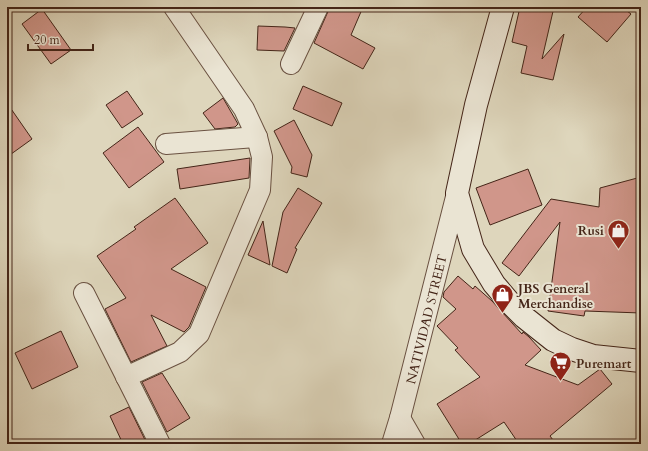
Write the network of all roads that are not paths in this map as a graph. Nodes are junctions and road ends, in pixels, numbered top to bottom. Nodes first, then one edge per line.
1 (174, 7) edge
2 (318, 7) edge
3 (502, 7) edge
4 (291, 64) dead end
5 (257, 137) junction
6 (166, 144) dead end
7 (457, 194) junction
8 (84, 293) dead end
9 (641, 361) edge
10 (126, 377) junction
11 (400, 418) junction
12 (160, 444) edge
13 (392, 444) edge
14 (415, 444) edge

1 - 5 street
2 - 4 street
3 - 7 main road
5 - 6 street
5 - 10 street
7 - 9 main road
7 - 11 street, NATIVIDAD STREET
8 - 10 street
10 - 12 street
11 - 13 street, NATIVIDAD STREET
11 - 14 street

